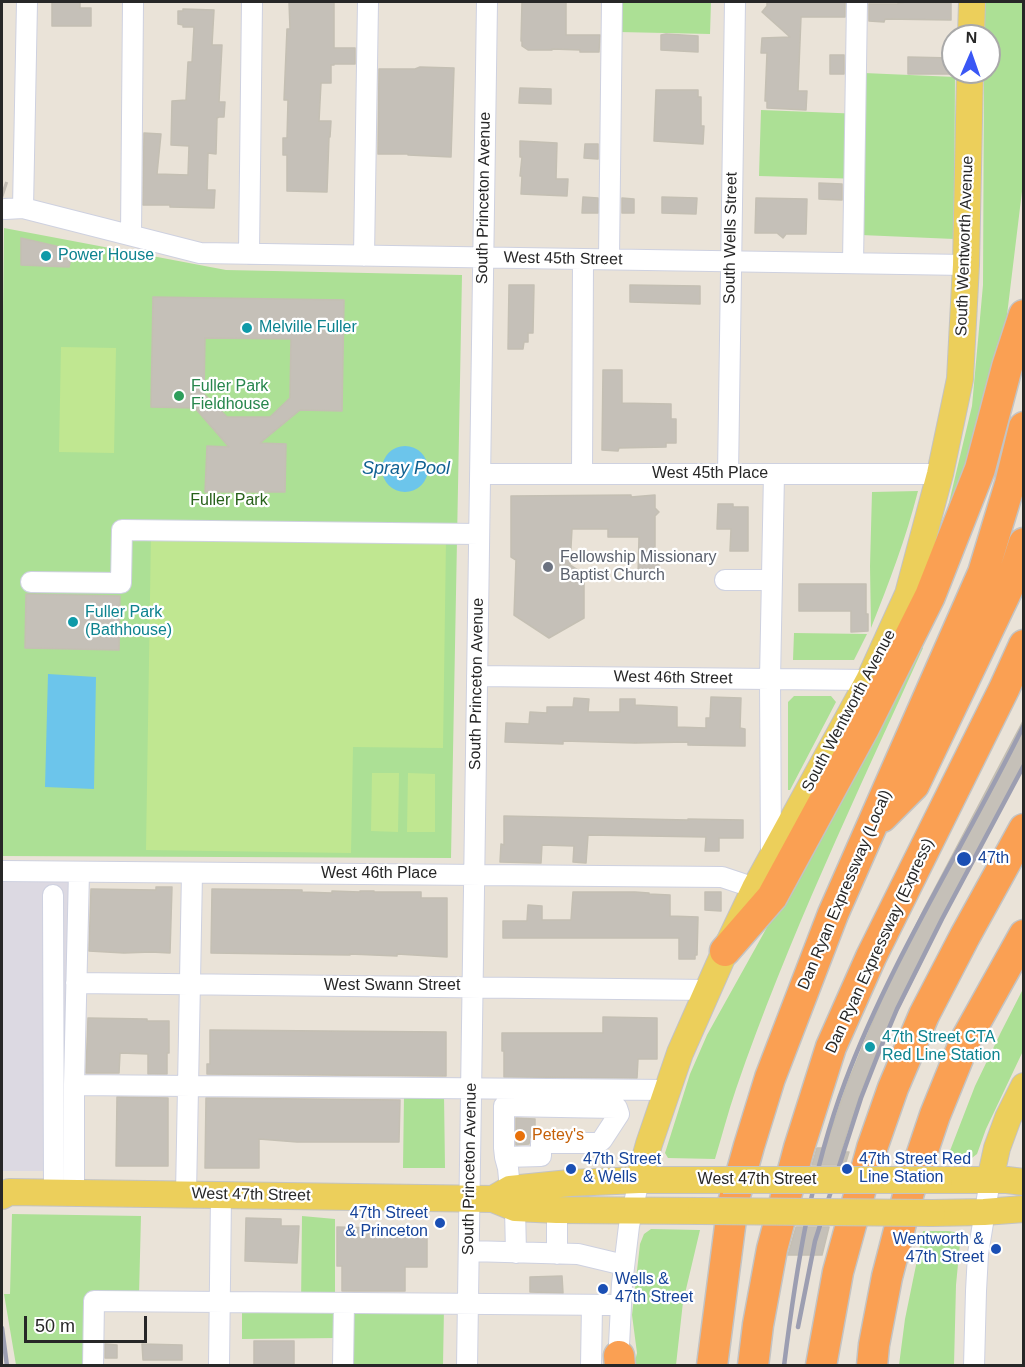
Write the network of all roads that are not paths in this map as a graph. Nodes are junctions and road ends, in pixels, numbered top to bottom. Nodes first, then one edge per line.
1 (27, 2) edge
2 (134, 2) edge
3 (252, 2) edge
4 (368, 2) edge
5 (487, 2) edge
6 (612, 2) edge
7 (735, 2) edge
8 (857, 2) edge
9 (972, 2) edge
10 (971, 24) edge
11 (970, 84) edge
12 (130, 235) junction
13 (249, 254) junction
14 (364, 255) junction
15 (484, 257) junction
16 (583, 259) junction
17 (609, 259) junction
18 (731, 261) junction
19 (853, 263) junction
20 (966, 265) junction
21 (1023, 315) edge
22 (1023, 427) edge
23 (480, 474) junction
24 (582, 474) junction
25 (728, 474) junction
26 (774, 474) junction
27 (940, 474) junction
28 (479, 534) junction
29 (1023, 543) edge
30 (725, 580) dead end
31 (772, 580) junction
32 (31, 582) dead end
33 (1023, 645) edge
34 (477, 676) junction
35 (770, 679) junction
36 (869, 681) junction
37 (870, 829) junction
38 (1023, 829) edge
39 (771, 857) junction
40 (2, 871) edge
41 (79, 872) junction
42 (192, 873) junction
43 (474, 875) junction
44 (754, 888) junction
45 (52, 895) dead end
46 (1023, 935) edge
47 (725, 951) junction
48 (76, 983) junction
49 (189, 985) junction
50 (473, 987) junction
51 (708, 990) junction
52 (74, 1085) junction
53 (188, 1086) junction
54 (1023, 1086) edge
55 (667, 1090) junction
56 (471, 1097) junction
57 (504, 1106) junction
58 (471, 1147) junction
59 (504, 1153) junction
60 (639, 1180) junction
61 (990, 1180) junction
62 (1023, 1182) edge
63 (4, 1192) edge
64 (64, 1193) junction
65 (186, 1194) junction
66 (221, 1195) junction
67 (497, 1199) junction
68 (1023, 1209) edge
69 (557, 1210) junction
70 (633, 1210) junction
71 (984, 1212) junction
72 (469, 1251) junction
73 (516, 1253) junction
74 (557, 1254) junction
75 (624, 1265) junction
76 (220, 1302) junction
77 (344, 1303) junction
78 (468, 1304) junction
79 (592, 1305) junction
80 (620, 1305) junction
81 (612, 1363) edge
82 (93, 1365) edge
83 (219, 1365) edge
84 (343, 1365) edge
85 (467, 1365) edge
86 (712, 1365) edge
87 (753, 1365) edge
88 (821, 1365) edge
89 (872, 1365) edge
90 (974, 1365) edge

1 - 12 street, West 45th Street
2 - 12 street
3 - 13 street
4 - 14 street
5 - 15 street, South Princeton Avenue
6 - 17 street
7 - 18 street, South Wells Street
8 - 19 street
9 - 10 main road
11 - 20 main road, South Wentworth Avenue
12 - 13 street, West 45th Street
13 - 14 street, West 45th Street
14 - 15 street, West 45th Street
15 - 16 street, West 45th Street
15 - 23 street, South Princeton Avenue
16 - 17 street, West 45th Street
16 - 24 street
17 - 18 street, West 45th Street
18 - 19 street, West 45th Street
18 - 25 street, South Wells Street
19 - 20 street, West 45th Street
20 - 27 main road, South Wentworth Avenue
21 - 47 highway
22 - 37 highway, Dan Ryan Expressway (Local)
23 - 24 street, West 45th Place
23 - 28 street, South Princeton Avenue
24 - 25 street, West 45th Place
25 - 26 street, West 45th Place
26 - 27 street, West 45th Place
26 - 31 street
27 - 36 main road, South Wentworth Avenue
28 - 32 street
28 - 34 street, South Princeton Avenue
29 - 37 highway
30 - 31 street
31 - 35 street
33 - 87 highway, Dan Ryan Expressway (Express)
34 - 35 street, West 46th Street
34 - 43 street, South Princeton Avenue
35 - 36 street, West 46th Street
35 - 39 street
36 - 39 main road, South Wentworth Avenue
37 - 86 highway, Dan Ryan Expressway (Local)
38 - 88 highway
39 - 44 main road, South Wentworth Avenue
40 - 41 street, West 46th Place
41 - 42 street, West 46th Place
41 - 48 street
42 - 43 street, West 46th Place
42 - 49 street
43 - 44 street, West 46th Place
43 - 50 street, South Princeton Avenue
44 - 47 main road, South Wentworth Avenue
45 - 64 street
46 - 89 highway
47 - 51 main road, South Wentworth Avenue
48 - 49 street, West Swann Street
48 - 52 street
49 - 50 street, West Swann Street
49 - 53 street
50 - 51 street, West Swann Street
50 - 56 street, South Princeton Avenue
51 - 55 main road, South Wentworth Avenue
52 - 53 street
52 - 64 street
53 - 56 street
53 - 65 street
54 - 61 main road
55 - 56 street
55 - 60 main road, South Wentworth Avenue
56 - 57 street
56 - 58 street, South Princeton Avenue
57 - 59 street
57 - 59 street
58 - 59 street
58 - 67 street, South Princeton Avenue
59 - 67 street
60 - 61 main road, West 47th Street, bridge
60 - 67 main road, West 47th Street
60 - 70 street
61 - 62 main road, West 47th Street
61 - 71 street
63 - 64 main road, West 47th Street
64 - 65 main road, West 47th Street
65 - 66 main road, West 47th Street
66 - 67 main road, West 47th Street
66 - 76 street
67 - 69 main road, West 47th Street
67 - 72 street, South Princeton Avenue
67 - 73 street
68 - 71 main road, West 47th Street
69 - 70 main road, West 47th Street
69 - 74 street
70 - 71 main road, West 47th Street, bridge
70 - 75 street
71 - 90 street
72 - 73 street
72 - 78 street, South Princeton Avenue
73 - 74 street
74 - 75 street
75 - 80 street
76 - 77 street
76 - 82 street
76 - 83 street
77 - 78 street
77 - 84 street
78 - 79 street
78 - 85 street, South Princeton Avenue
79 - 80 street
79 - 81 street
80 - 81 street

